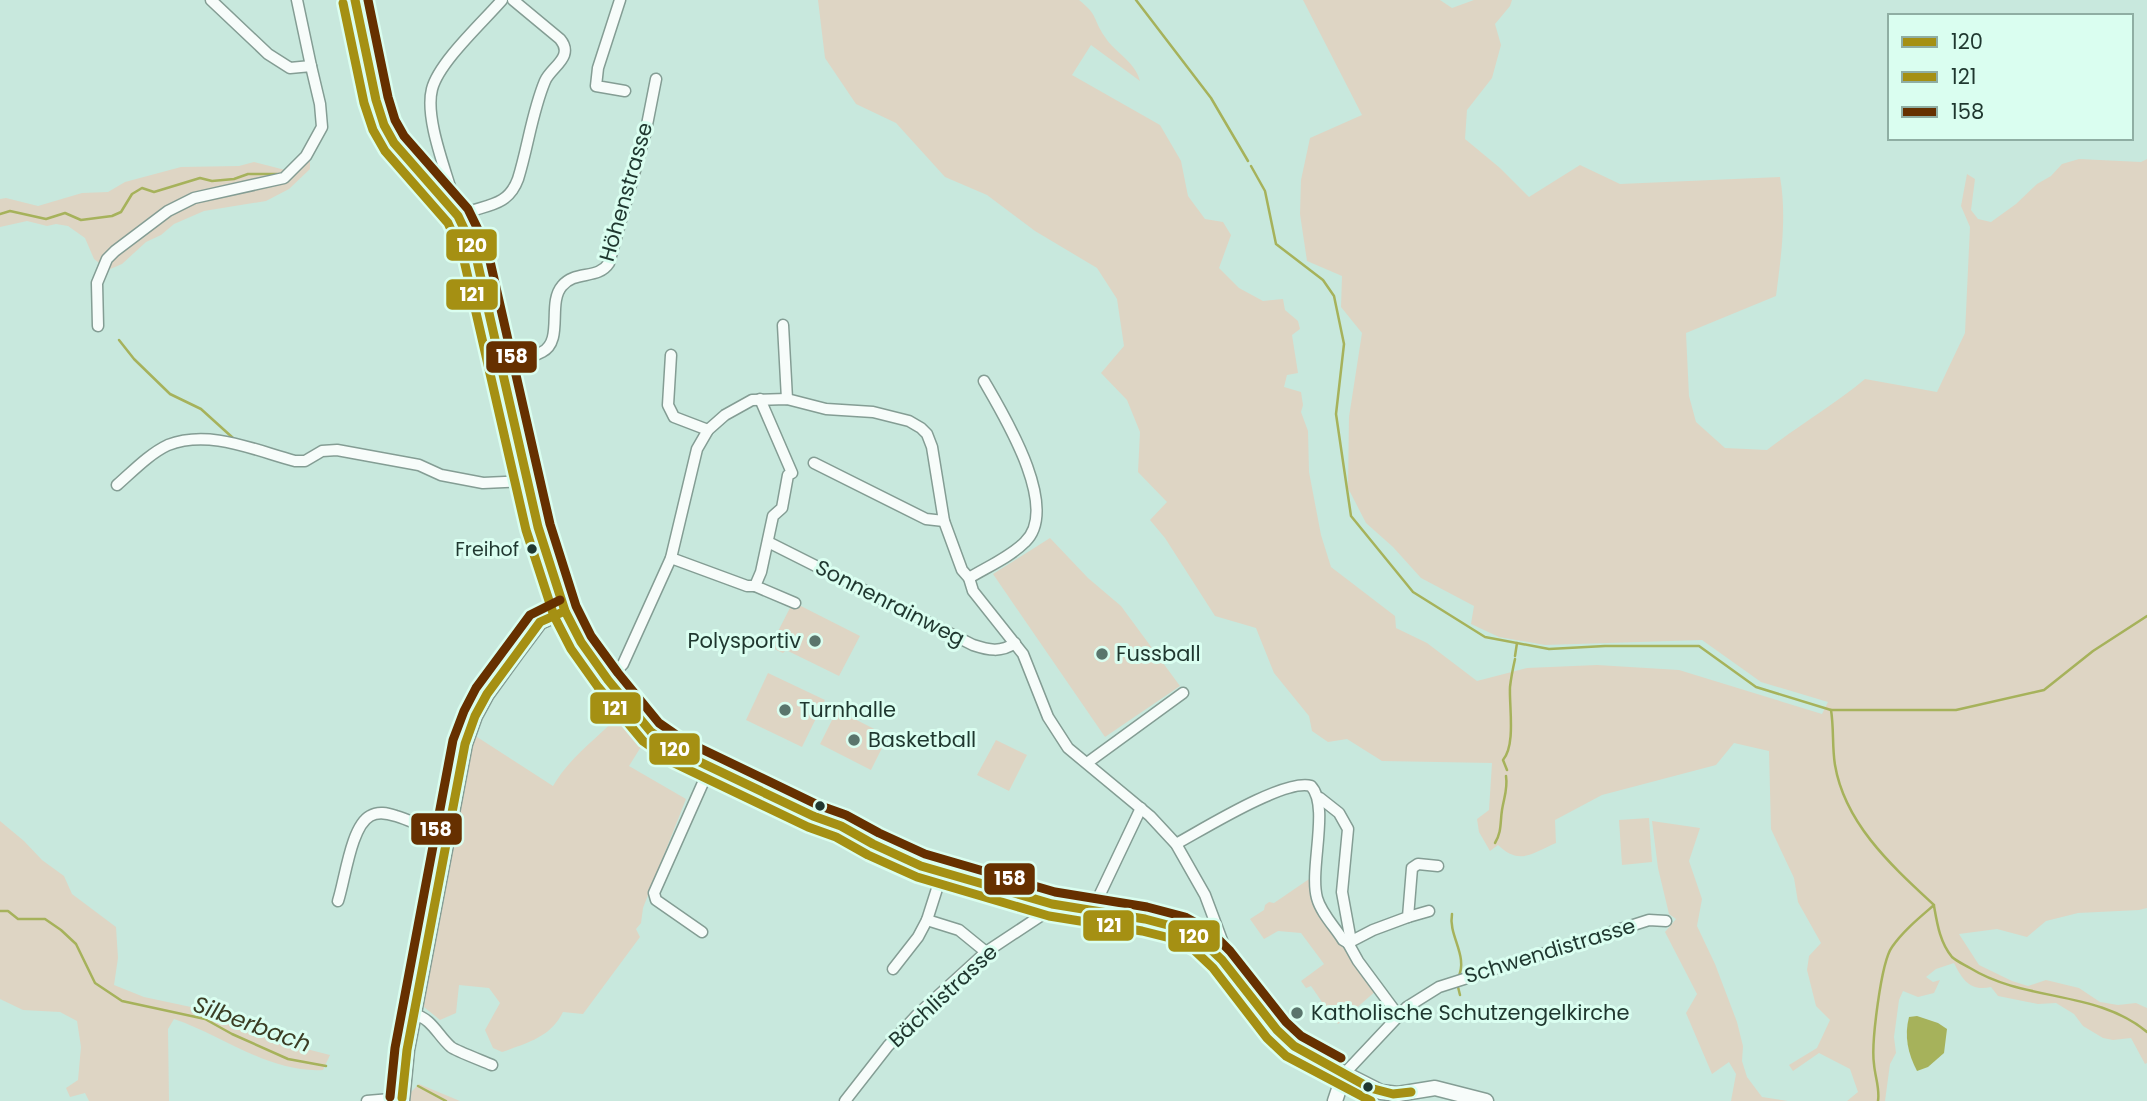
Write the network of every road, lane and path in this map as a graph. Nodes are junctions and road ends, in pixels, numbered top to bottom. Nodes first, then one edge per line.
1 (211, 0) edge
2 (297, 0) edge
3 (355, 0) edge
4 (502, 0) edge
5 (513, 0) edge
6 (620, 0) edge
7 (311, 66) junction
8 (656, 79) dead end
9 (625, 92) dead end
10 (445, 201) junction
11 (458, 216) junction
12 (783, 325) dead end
13 (98, 326) dead end
14 (671, 355) dead end
15 (499, 364) junction
16 (984, 381) dead end
17 (760, 399) junction
18 (787, 400) junction
19 (708, 430) junction
20 (814, 463) dead end
21 (527, 481) junction
22 (117, 485) dead end
23 (944, 521) junction
24 (768, 542) junction
25 (671, 558) junction
26 (969, 578) junction
27 (755, 586) junction
28 (795, 603) dead end
29 (565, 611) junction
30 (1015, 643) junction
31 (608, 680) junction
32 (1183, 693) dead end
33 (1087, 763) junction
34 (710, 767) junction
35 (1320, 798) junction
36 (1142, 808) junction
37 (447, 834) junction
38 (1176, 844) junction
39 (1438, 866) dead end
40 (942, 873) junction
41 (338, 901) dead end
42 (1052, 904) junction
43 (1092, 911) junction
44 (1429, 911) dead end
45 (1408, 916) junction
46 (927, 920) junction
47 (1666, 921) dead end
48 (702, 932) dead end
49 (1348, 943) junction
50 (986, 952) junction
51 (1222, 960) junction
52 (893, 970) dead end
53 (413, 1014) junction
54 (1398, 1015) junction
55 (492, 1065) dead end
56 (1344, 1074) junction
57 (402, 1099) edge
58 (367, 1101) edge
59 (845, 1101) edge
60 (1335, 1101) edge
61 (1486, 1101) edge

1 - 7 street
2 - 7 street
3 - 10 street
4 - 10 street
5 - 11 street
6 - 9 street
7 - 13 street
8 - 15 street, Höhenstrasse
10 - 11 street
11 - 15 street
12 - 18 street
14 - 19 street
15 - 21 street
16 - 26 street
17 - 18 street
17 - 19 street
17 - 24 street
18 - 23 street
19 - 25 street
20 - 23 street
21 - 22 street
21 - 29 street
23 - 26 street
24 - 27 street
24 - 30 street, Sonnenrainweg
25 - 27 street
25 - 31 street
26 - 30 street
27 - 28 street
29 - 31 street
29 - 37 street
30 - 33 street
31 - 34 street
32 - 33 street
33 - 36 street
34 - 40 street
34 - 48 street
35 - 38 street
35 - 49 street
35 - 49 street
36 - 38 street
36 - 43 street
37 - 41 street
37 - 53 street
38 - 51 street
39 - 45 street
40 - 42 street
40 - 46 street
42 - 43 street
42 - 50 street, Bächlistrasse
43 - 51 street
44 - 45 street
45 - 49 street
46 - 50 street
46 - 52 street
47 - 54 street, Schwendistrasse
49 - 54 street
50 - 59 street, Bächlistrasse
51 - 56 street
53 - 55 street
53 - 57 street
54 - 56 street, Schwendistrasse
56 - 60 street
56 - 61 street
57 - 58 street

